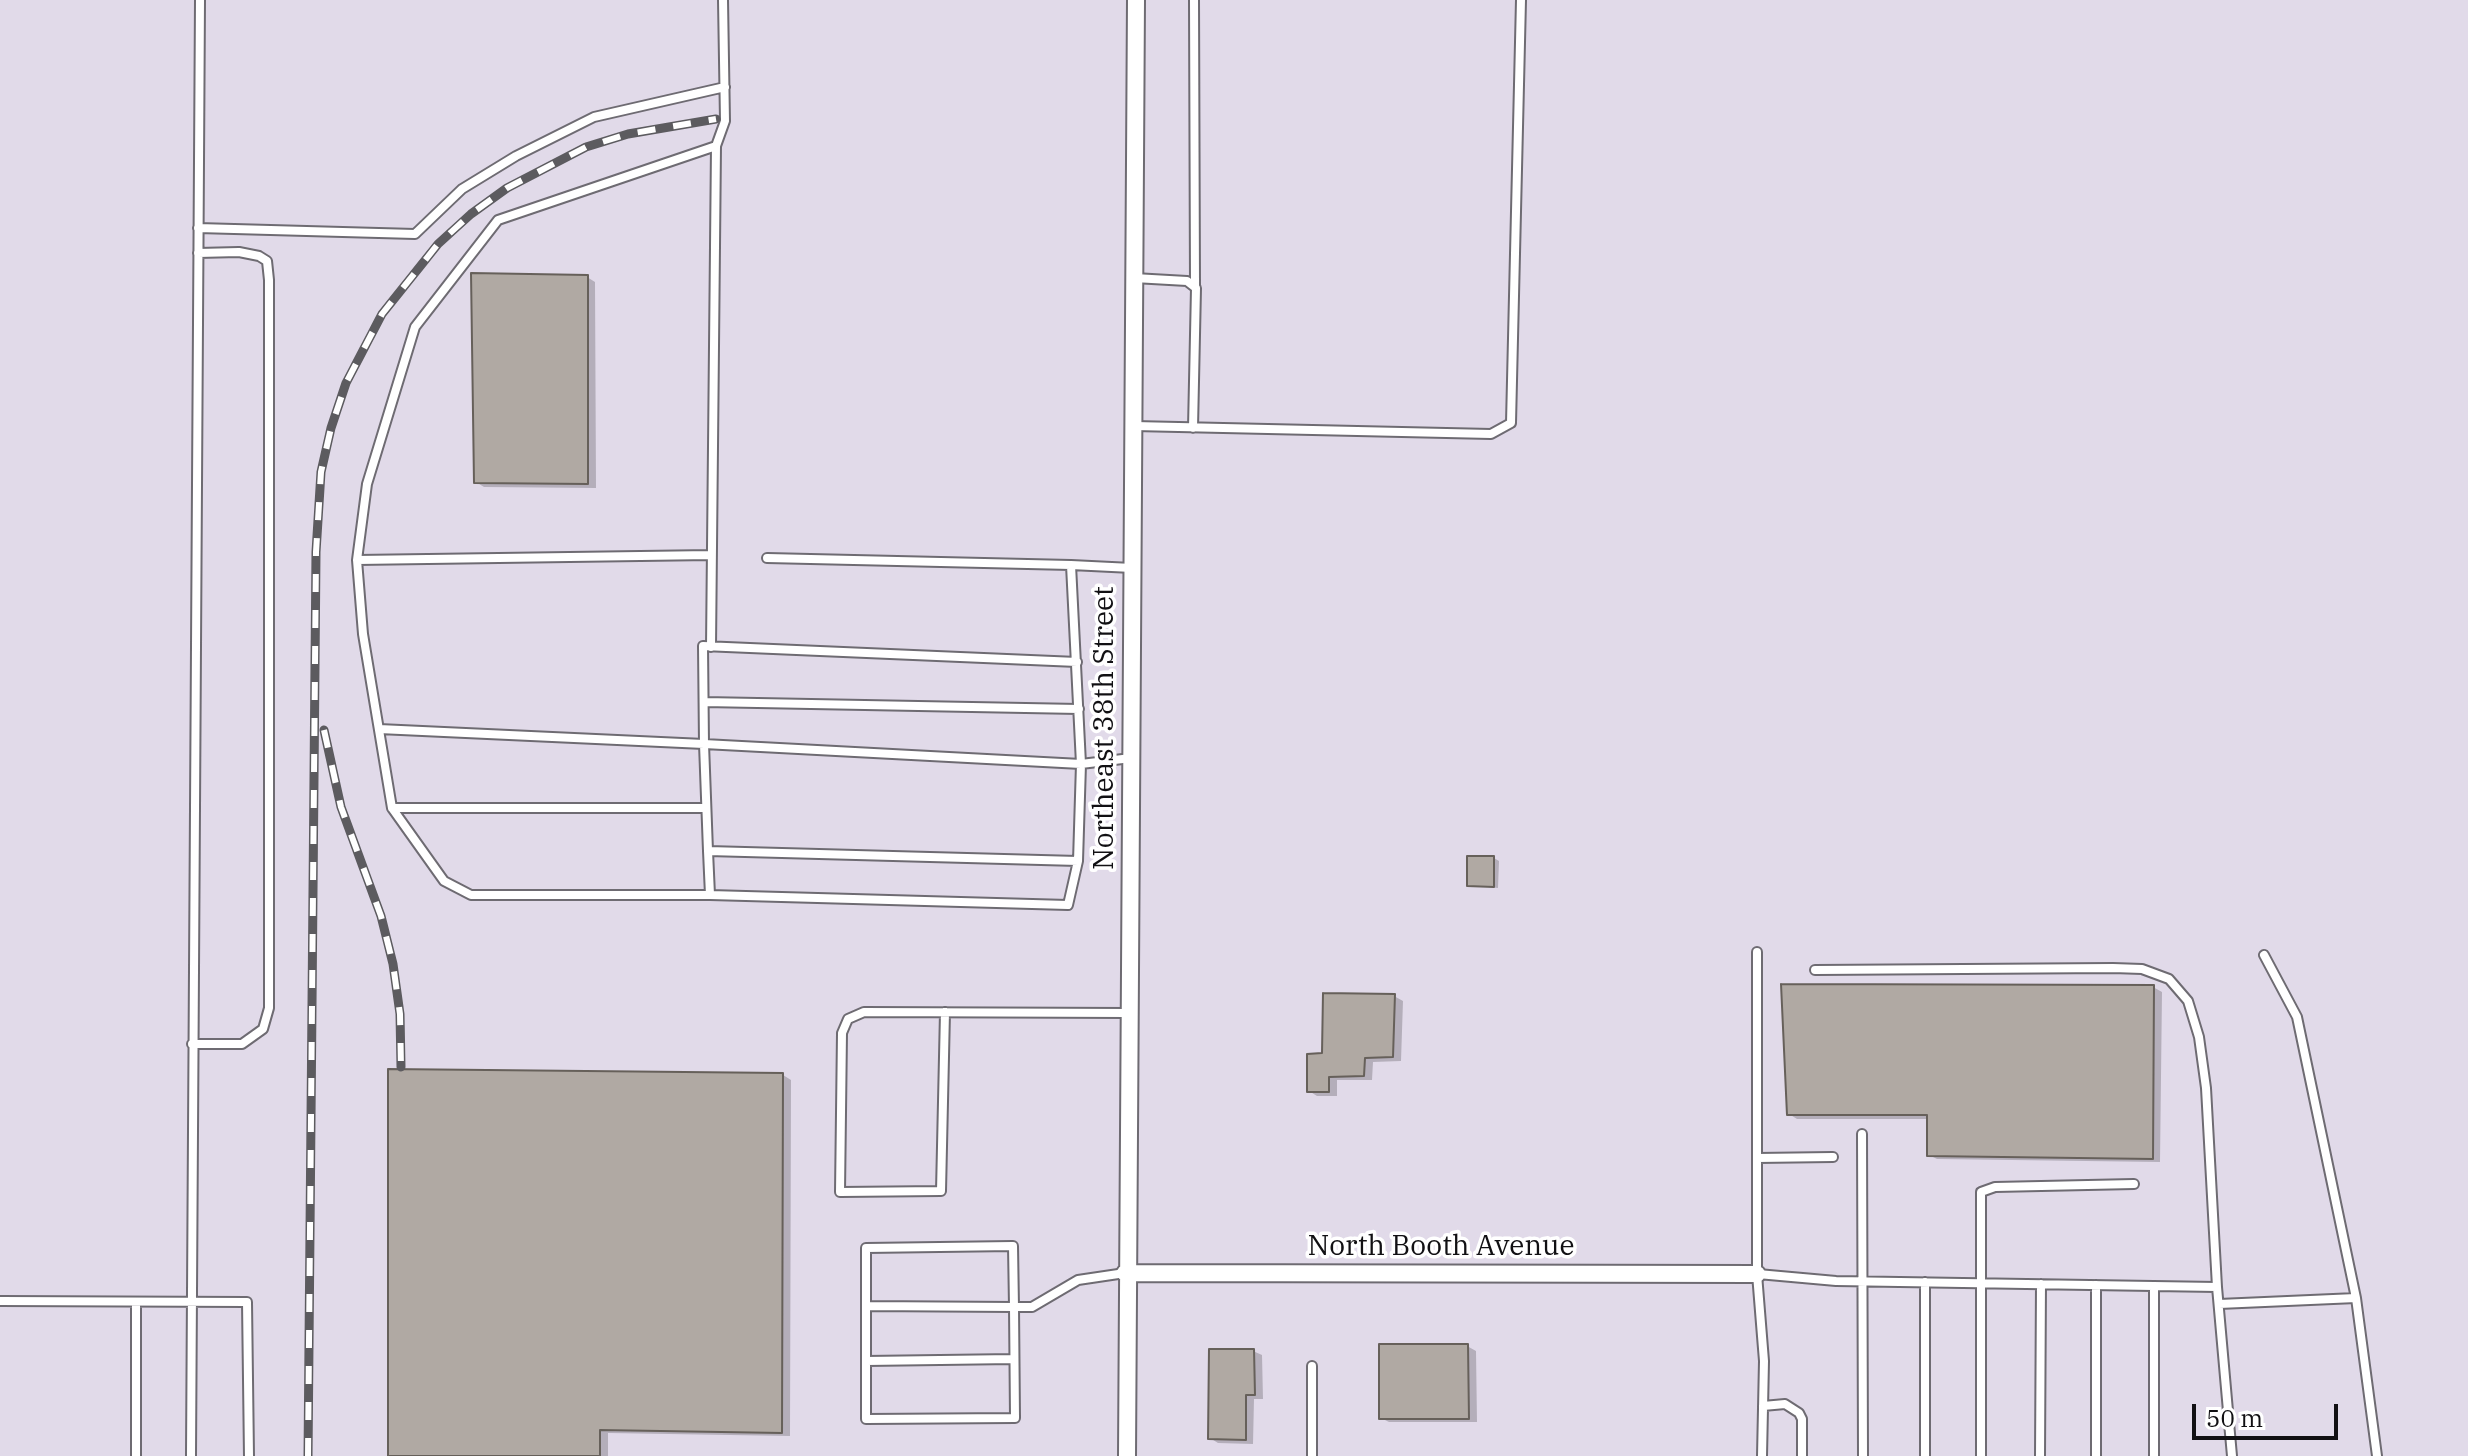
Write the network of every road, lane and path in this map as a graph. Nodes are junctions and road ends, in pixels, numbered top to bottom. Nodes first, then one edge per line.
1 (200, 0) edge
2 (723, 0) edge
3 (1136, 0) edge
4 (1194, 0) edge
5 (1521, 0) edge
6 (725, 87) junction
7 (716, 146) junction
8 (198, 228) junction
9 (198, 253) junction
10 (1134, 278) junction
11 (1195, 286) junction
12 (1133, 426) junction
13 (1193, 428) junction
14 (711, 555) junction
15 (767, 558) dead end
16 (357, 560) junction
17 (1071, 565) junction
18 (1132, 568) junction
19 (711, 647) junction
20 (1077, 662) junction
21 (704, 702) junction
22 (1079, 709) junction
23 (379, 729) junction
24 (704, 744) junction
25 (1131, 758) junction
26 (1081, 764) junction
27 (392, 808) junction
28 (706, 808) junction
29 (708, 851) junction
30 (1078, 861) junction
31 (710, 895) junction
32 (1757, 952) dead end
33 (2264, 955) dead end
34 (1815, 970) dead end
35 (945, 1012) junction
36 (1128, 1013) junction
37 (192, 1044) junction
38 (1862, 1134) dead end
39 (1833, 1157) dead end
40 (1757, 1158) junction
41 (2134, 1184) dead end
42 (1125, 1273) junction
43 (1757, 1274) junction
44 (1861, 1281) junction
45 (1925, 1282) junction
46 (1980, 1283) junction
47 (2041, 1284) junction
48 (2096, 1285) junction
49 (2154, 1286) junction
50 (2217, 1287) junction
51 (2356, 1298) junction
52 (0, 1301) edge
53 (136, 1302) junction
54 (190, 1303) junction
55 (2219, 1304) junction
56 (866, 1306) junction
57 (1014, 1307) junction
58 (1014, 1359) junction
59 (866, 1361) junction
60 (1312, 1366) dead end
61 (1763, 1406) junction
62 (136, 1456) edge
63 (191, 1456) edge
64 (249, 1456) edge
65 (1127, 1456) edge
66 (1312, 1456) edge
67 (1762, 1456) edge
68 (1802, 1456) edge
69 (1863, 1456) edge
70 (1925, 1456) edge
71 (1981, 1456) edge
72 (2040, 1456) edge
73 (2096, 1456) edge
74 (2154, 1456) edge
75 (2232, 1456) edge
76 (2377, 1456) edge

1 - 8 lane
2 - 6 lane
3 - 10 street, Northeast 38th Street
4 - 11 lane
5 - 13 lane
6 - 7 lane
6 - 8 lane
7 - 14 lane
7 - 16 lane
8 - 9 lane
9 - 37 lane
9 - 37 lane
10 - 11 lane
10 - 12 street, Northeast 38th Street
11 - 13 lane
12 - 13 lane
12 - 18 street, Northeast 38th Street
14 - 16 lane
14 - 19 lane
15 - 17 lane
16 - 23 lane
17 - 18 lane
17 - 20 lane
18 - 25 street, Northeast 38th Street
19 - 20 lane
19 - 21 lane
20 - 22 lane
21 - 22 lane
21 - 24 lane
22 - 26 lane
23 - 24 lane
23 - 27 lane
24 - 26 lane
24 - 28 lane
25 - 26 lane
25 - 36 street, Northeast 38th Street
26 - 30 lane
27 - 28 lane
27 - 31 lane
28 - 29 lane
29 - 30 lane
29 - 31 lane
30 - 31 lane
32 - 40 lane
33 - 51 lane
34 - 50 lane
35 - 35 lane
35 - 36 lane
36 - 42 street, Northeast 38th Street
37 - 54 lane
38 - 44 lane
39 - 40 lane
40 - 43 lane
41 - 46 lane
42 - 43 street, North Booth Avenue
42 - 57 lane
42 - 65 street, Northeast 38th Street
43 - 44 lane
43 - 61 lane
44 - 45 lane
44 - 69 lane
45 - 46 lane
45 - 70 lane
46 - 47 lane
46 - 71 lane
47 - 48 lane
47 - 72 lane
48 - 49 lane
48 - 73 lane
49 - 50 lane
49 - 74 lane
50 - 55 lane
51 - 55 lane
51 - 76 lane
52 - 53 lane
53 - 54 lane
53 - 62 lane
54 - 63 lane
54 - 64 lane
55 - 75 lane
56 - 57 lane
56 - 57 lane
56 - 59 lane
57 - 58 lane
58 - 59 lane
58 - 59 lane
60 - 66 lane
61 - 67 lane
61 - 68 lane

